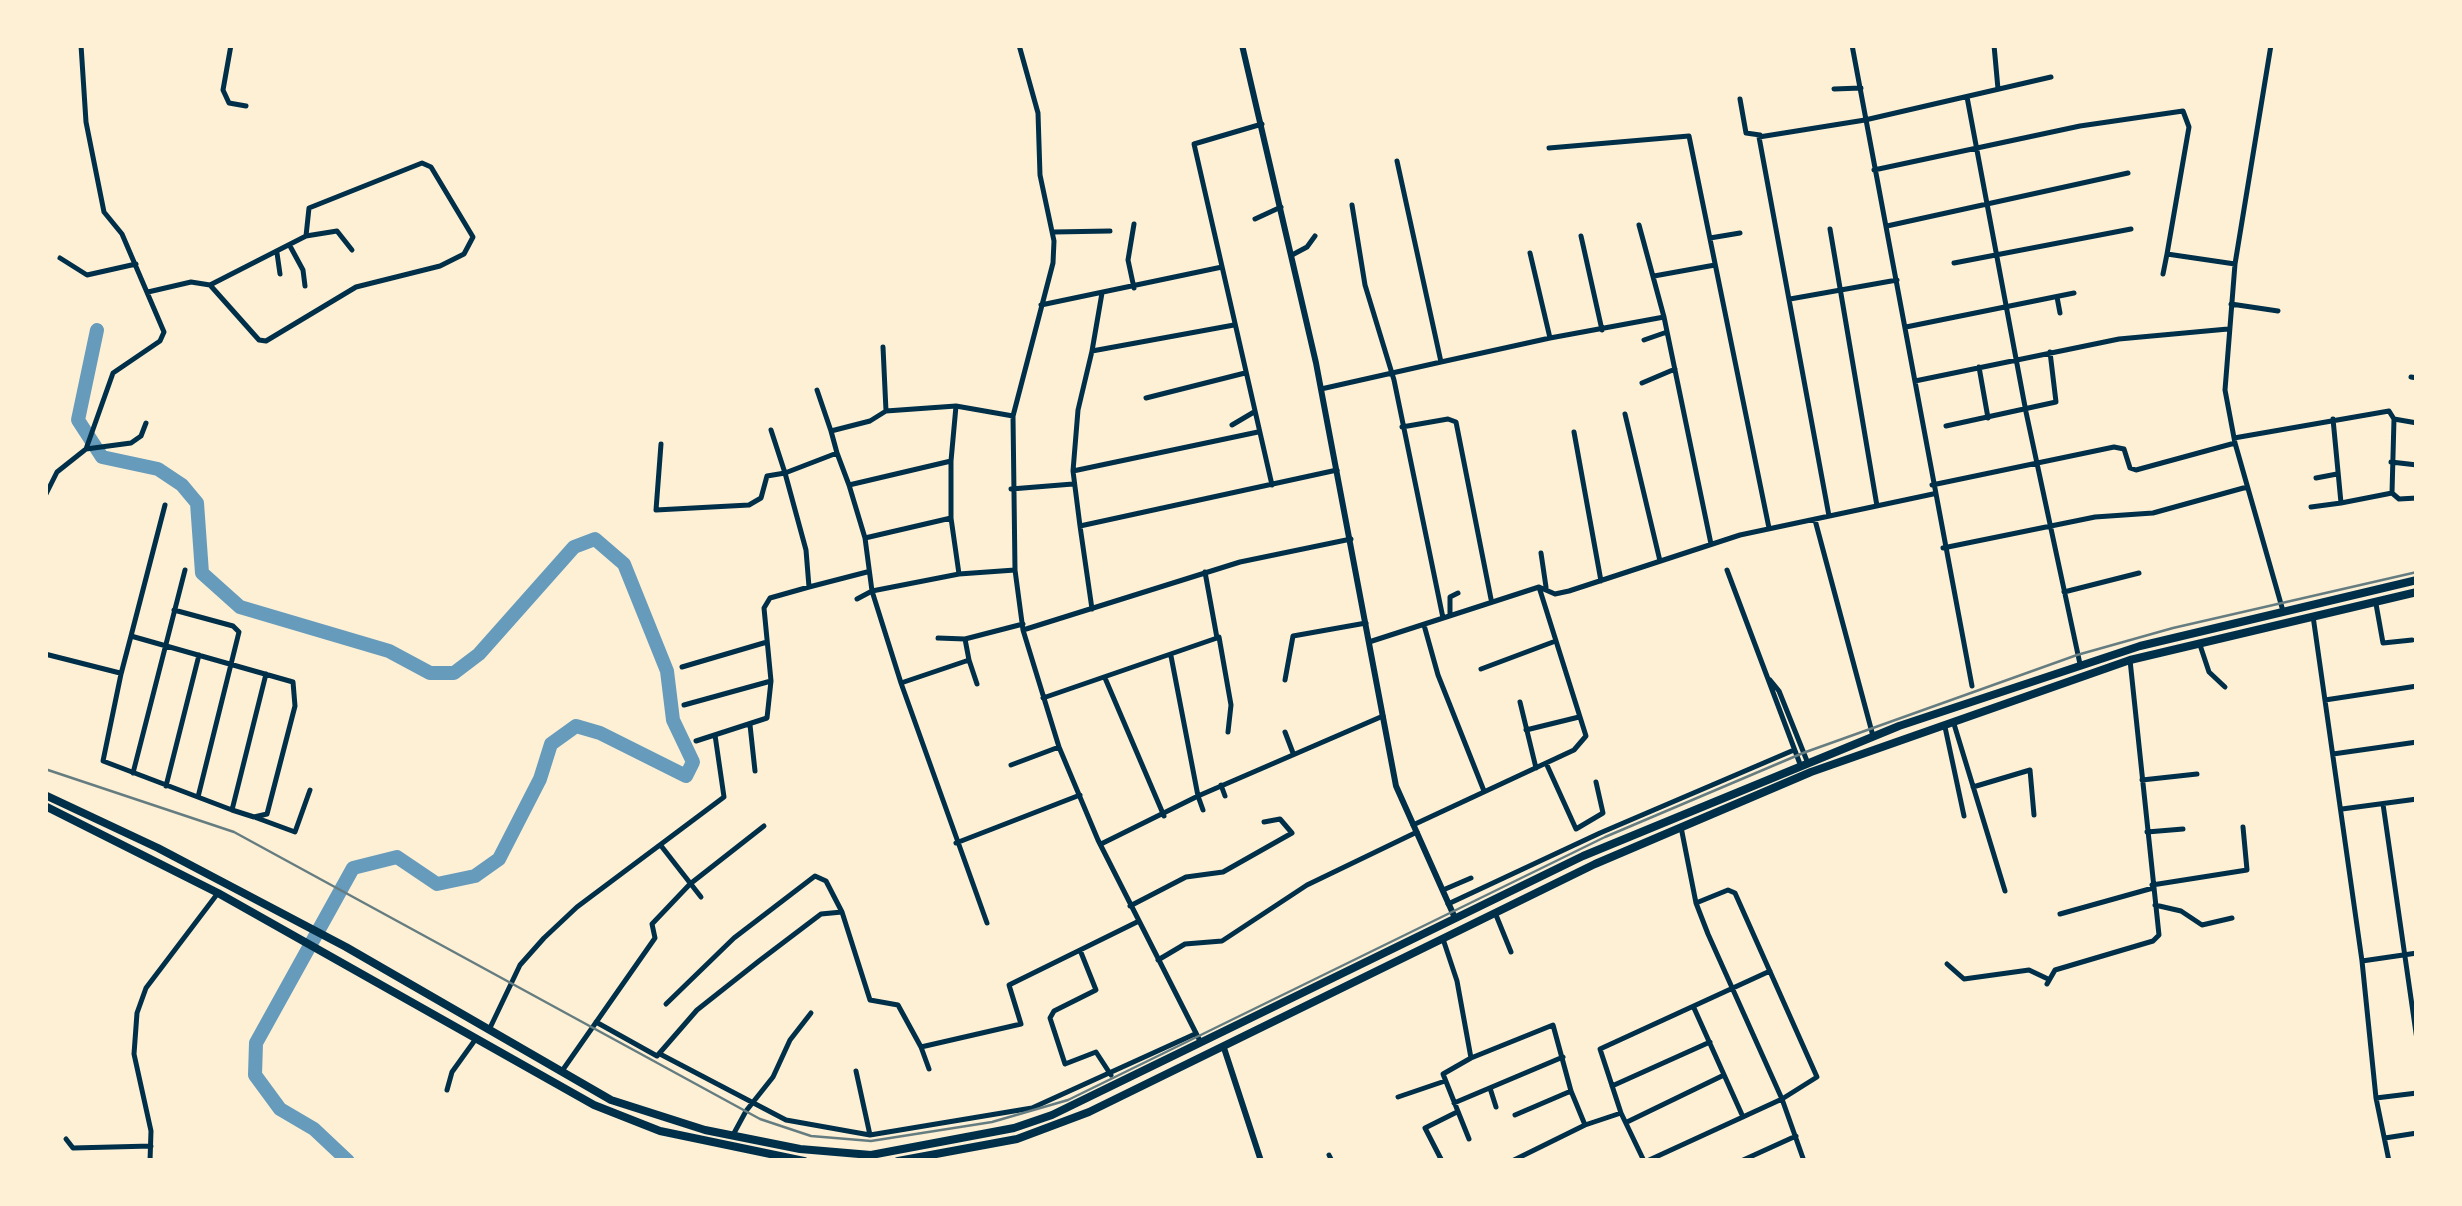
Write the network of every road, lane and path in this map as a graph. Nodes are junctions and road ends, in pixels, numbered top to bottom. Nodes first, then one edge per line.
1 (81, 45) edge
2 (231, 45) edge
3 (1020, 45) edge
4 (1242, 45) edge
5 (1852, 45) edge
6 (1994, 45) edge
7 (2271, 45) edge
8 (2051, 77) dead end
9 (1861, 88) junction
10 (1834, 89) dead end
11 (1998, 89) junction
12 (1967, 96) junction
13 (1740, 100) dead end
14 (246, 106) dead end
15 (1865, 120) junction
16 (1262, 124) junction
17 (1760, 135) junction
18 (1550, 148) dead end
19 (1978, 149) junction
20 (1398, 161) dead end
21 (1874, 170) junction
22 (2128, 173) dead end
23 (1988, 202) junction
24 (1352, 205) dead end
25 (1281, 207) junction
26 (1255, 219) dead end
27 (1134, 224) dead end
28 (1639, 224) dead end
29 (1887, 226) junction
30 (1830, 229) dead end
31 (2131, 229) dead end
32 (1110, 231) dead end
33 (1054, 232) junction
34 (1740, 233) dead end
35 (306, 236) junction
36 (1315, 236) dead end
37 (1581, 236) dead end
38 (1710, 238) junction
39 (290, 246) junction
40 (352, 250) dead end
41 (277, 253) junction
42 (1530, 253) dead end
43 (1999, 254) junction
44 (2167, 254) junction
45 (1292, 255) junction
46 (60, 258) dead end
47 (1954, 263) dead end
48 (136, 264) junction
49 (2235, 264) junction
50 (1715, 265) junction
51 (1222, 267) junction
52 (280, 274) dead end
53 (2163, 274) dead end
54 (1654, 276) junction
55 (1897, 280) junction
56 (210, 285) junction
57 (305, 286) dead end
58 (1134, 288) junction
59 (1841, 291) junction
60 (148, 292) junction
61 (1102, 293) junction
62 (2074, 293) dead end
63 (2056, 297) junction
64 (1790, 299) junction
65 (2231, 304) junction
66 (1040, 305) junction
67 (2009, 306) junction
68 (2278, 312) dead end
69 (2060, 313) dead end
70 (1664, 317) junction
71 (1234, 324) junction
72 (1906, 327) junction
73 (2229, 329) junction
74 (1602, 330) junction
75 (1667, 332) junction
76 (1550, 338) junction
77 (1644, 340) dead end
78 (882, 346) dead end
79 (1092, 350) junction
80 (2050, 352) junction
81 (2017, 358) junction
82 (1442, 362) junction
83 (1979, 367) junction
84 (1675, 368) junction
85 (1245, 373) junction
86 (1391, 373) junction
87 (1916, 381) junction
88 (1642, 383) dead end
89 (1321, 389) junction
90 (817, 390) dead end
91 (1146, 398) dead end
92 (956, 406) junction
93 (886, 411) junction
94 (1254, 412) junction
95 (2026, 412) junction
96 (1625, 414) dead end
97 (1013, 416) junction
98 (1988, 419) junction
99 (2333, 419) junction
100 (2394, 420) junction
101 (2417, 422) edge
102 (146, 423) dead end
103 (1232, 425) dead end
104 (1946, 426) dead end
105 (1402, 427) junction
106 (771, 430) dead end
107 (831, 431) junction
108 (1258, 432) junction
109 (1574, 432) dead end
110 (2234, 440) junction
111 (661, 444) dead end
112 (89, 447) junction
113 (837, 453) junction
114 (951, 461) junction
115 (2391, 462) junction
116 (2037, 465) junction
117 (2417, 465) edge
118 (1337, 470) junction
119 (1073, 471) junction
120 (785, 472) junction
121 (2338, 474) junction
122 (2316, 478) dead end
123 (1073, 484) junction
124 (849, 485) junction
125 (1272, 485) junction
126 (1932, 485) junction
127 (2247, 487) junction
128 (1012, 489) junction
129 (2392, 493) junction
130 (1933, 494) junction
131 (45, 496) edge
132 (2417, 498) edge
133 (2341, 502) junction
134 (166, 505) dead end
135 (1877, 506) junction
136 (2311, 507) dead end
137 (1829, 516) junction
138 (951, 518) junction
139 (1815, 520) junction
140 (1080, 526) junction
141 (1769, 528) junction
142 (2049, 528) junction
143 (865, 538) junction
144 (1351, 539) junction
145 (1710, 544) junction
146 (1943, 548) junction
147 (1540, 553) dead end
148 (1660, 560) junction
149 (184, 570) dead end
150 (1015, 570) junction
151 (1727, 570) dead end
152 (867, 572) junction
153 (1205, 572) junction
154 (2138, 573) dead end
155 (959, 574) junction
156 (2417, 580) edge
157 (1601, 581) junction
158 (810, 587) junction
159 (1542, 587) junction
160 (872, 591) junction
161 (2064, 592) junction
162 (2417, 592) edge
163 (1458, 593) dead end
164 (857, 599) dead end
165 (1491, 600) junction
166 (2376, 600) junction
167 (1092, 609) junction
168 (174, 610) junction
169 (2283, 611) junction
170 (2313, 616) junction
171 (1446, 617) junction
172 (1366, 623) junction
173 (1424, 625) junction
174 (1023, 627) junction
175 (1218, 633) junction
176 (130, 636) junction
177 (938, 638) dead end
178 (965, 639) junction
179 (2412, 640) dead end
180 (768, 642) junction
181 (1369, 642) junction
182 (1553, 642) junction
183 (2200, 642) junction
184 (165, 645) junction
185 (45, 654) edge
186 (200, 655) junction
187 (1171, 656) junction
188 (969, 660) junction
189 (2130, 660) junction
190 (231, 664) junction
191 (2080, 664) junction
192 (682, 666) dead end
193 (1481, 669) dead end
194 (121, 674) junction
195 (266, 674) junction
196 (1105, 678) junction
197 (1285, 680) dead end
198 (772, 681) junction
199 (901, 683) junction
200 (977, 684) dead end
201 (1972, 686) dead end
202 (2417, 686) edge
203 (2225, 687) dead end
204 (1986, 695) junction
205 (1043, 698) junction
206 (2325, 700) junction
207 (1520, 702) dead end
208 (1962, 704) junction
209 (684, 705) dead end
210 (1989, 708) junction
211 (1968, 715) junction
212 (1384, 716) junction
213 (1579, 717) junction
214 (1948, 722) junction
215 (750, 725) junction
216 (1526, 730) junction
217 (1228, 732) dead end
218 (1285, 732) dead end
219 (1792, 734) junction
220 (715, 735) junction
221 (1873, 736) junction
222 (696, 741) dead end
223 (2417, 742) edge
224 (1059, 746) junction
225 (1794, 750) junction
226 (1293, 753) junction
227 (2333, 754) junction
228 (1803, 762) junction
229 (1546, 763) junction
230 (1011, 765) dead end
231 (1536, 768) junction
232 (756, 771) dead end
233 (133, 773) junction
234 (2197, 774) dead end
235 (2142, 780) junction
236 (1596, 782) dead end
237 (166, 786) junction
238 (1221, 786) junction
239 (1974, 787) junction
240 (310, 790) dead end
241 (1484, 792) junction
242 (45, 795) edge
243 (1080, 796) junction
244 (1198, 796) junction
245 (1225, 796) dead end
246 (198, 797) junction
247 (2417, 799) edge
248 (2383, 804) junction
249 (45, 806) edge
250 (2342, 809) junction
251 (232, 810) junction
252 (1203, 810) dead end
253 (2034, 815) dead end
254 (1164, 816) junction
255 (1964, 816) dead end
256 (254, 817) junction
257 (1264, 822) dead end
258 (764, 826) dead end
259 (1682, 827) junction
260 (1415, 828) junction
261 (2243, 828) dead end
262 (2183, 829) dead end
263 (2146, 832) junction
264 (955, 843) junction
265 (1100, 844) junction
266 (662, 846) junction
267 (158, 848) junction
268 (153, 858) junction
269 (1471, 878) dead end
270 (690, 884) junction
271 (2152, 886) junction
272 (1443, 890) junction
273 (2005, 891) dead end
274 (218, 893) junction
275 (701, 897) dead end
276 (1448, 904) junction
277 (1696, 904) junction
278 (2154, 905) junction
279 (1128, 906) junction
280 (842, 912) junction
281 (2060, 914) dead end
282 (1496, 915) junction
283 (1455, 918) junction
284 (2232, 918) dead end
285 (1137, 922) junction
286 (987, 924) dead end
287 (1443, 940) junction
288 (1080, 950) junction
289 (1511, 952) dead end
290 (2417, 953) edge
291 (2404, 955) junction
292 (1158, 960) junction
293 (2362, 961) junction
294 (1947, 964) dead end
295 (1770, 971) junction
296 (1730, 989) junction
297 (666, 1004) dead end
298 (1694, 1008) junction
299 (812, 1013) dead end
300 (596, 1022) junction
301 (489, 1030) junction
302 (1196, 1034) junction
303 (476, 1037) junction
304 (2417, 1040) edge
305 (1710, 1042) junction
306 (1202, 1044) junction
307 (516, 1047) junction
308 (922, 1047) junction
309 (1224, 1048) junction
310 (660, 1054) junction
311 (1563, 1057) junction
312 (510, 1058) junction
313 (1471, 1058) junction
314 (537, 1060) junction
315 (929, 1069) dead end
316 (532, 1070) junction
317 (856, 1072) dead end
318 (560, 1074) junction
319 (1111, 1075) junction
320 (1724, 1075) junction
321 (1445, 1081) junction
322 (1126, 1082) junction
323 (1612, 1086) junction
324 (1490, 1088) junction
325 (447, 1090) dead end
326 (1108, 1090) junction
327 (1571, 1091) junction
328 (1132, 1092) junction
329 (2417, 1093) edge
330 (1398, 1097) dead end
331 (2376, 1098) junction
332 (1782, 1099) junction
333 (1112, 1101) junction
334 (1454, 1103) junction
335 (750, 1104) junction
336 (1496, 1106) dead end
337 (1457, 1112) junction
338 (1621, 1114) junction
339 (1515, 1115) dead end
340 (1743, 1117) junction
341 (1628, 1122) junction
342 (1585, 1125) junction
343 (2417, 1133) edge
344 (870, 1135) junction
345 (734, 1136) junction
346 (1796, 1136) junction
347 (66, 1138) dead end
348 (2386, 1138) junction
349 (1469, 1139) dead end
350 (150, 1146) junction
351 (941, 1158) edge
352 (1659, 1158) edge
353 (150, 1161) edge
354 (804, 1161) edge
355 (898, 1161) edge
356 (1261, 1161) edge
357 (1442, 1161) edge
358 (1512, 1161) edge
359 (1646, 1161) edge
360 (1742, 1161) edge
361 (1804, 1161) edge
362 (2389, 1161) edge

1 - 48 street
2 - 14 street
3 - 33 street
4 - 16 street
5 - 9 street
6 - 11 street
7 - 49 street
8 - 11 street
9 - 10 street
9 - 15 street
11 - 12 street
12 - 15 street
12 - 19 street
13 - 17 street
15 - 17 street
15 - 21 street
16 - 25 street
16 - 51 street
17 - 64 street
18 - 38 street
19 - 21 street
19 - 23 street
19 - 44 street
20 - 82 street
21 - 29 street
22 - 23 street
23 - 29 street
23 - 43 street
24 - 86 street
25 - 26 street
25 - 45 street
27 - 58 street
28 - 54 street
29 - 55 street
30 - 59 street
31 - 43 street
32 - 33 street
33 - 66 street
34 - 38 street
35 - 39 street
35 - 40 street
35 - 56 street
36 - 45 street
37 - 74 street
38 - 50 street
39 - 41 street
39 - 57 street
41 - 52 street
41 - 56 street
42 - 76 street
43 - 47 street
43 - 67 street
44 - 49 street
44 - 53 street
45 - 89 street
46 - 48 street
48 - 60 street
49 - 65 street
50 - 54 street
50 - 141 street
51 - 58 street
51 - 71 street
54 - 70 street
55 - 59 street
55 - 72 street
56 - 60 street
58 - 61 street
59 - 64 street
59 - 135 street
60 - 112 street
61 - 66 street
61 - 79 street
62 - 63 street
63 - 67 street
63 - 69 street
64 - 137 street
65 - 68 street
65 - 73 street
66 - 97 street
67 - 72 street
67 - 81 street
70 - 74 street
70 - 75 street
71 - 79 street
71 - 85 street
72 - 87 street
73 - 80 street
73 - 110 street
74 - 76 street
75 - 77 street
75 - 84 street
76 - 82 street
78 - 93 street
79 - 119 street
80 - 81 street
80 - 95 street
81 - 83 street
81 - 95 street
82 - 86 street
83 - 87 street
83 - 98 street
84 - 88 street
84 - 145 street
85 - 91 street
85 - 94 street
86 - 89 street
86 - 105 street
87 - 126 street
89 - 118 street
90 - 107 street
92 - 93 street
92 - 97 street
92 - 114 street
93 - 107 street
94 - 103 street
94 - 108 street
95 - 98 street
95 - 116 street
96 - 148 street
97 - 128 street
98 - 104 street
99 - 100 street
99 - 110 street
99 - 121 street
100 - 101 street
100 - 115 street
102 - 112 street
105 - 165 street
105 - 171 street
106 - 120 street
107 - 113 street
108 - 119 street
108 - 125 street
109 - 157 street
110 - 116 street
110 - 127 street
111 - 120 street
112 - 131 street
113 - 120 street
113 - 124 street
114 - 124 street
114 - 138 street
115 - 117 street
115 - 129 street
116 - 126 street
116 - 142 street
118 - 125 street
118 - 144 street
119 - 123 street
120 - 158 street
121 - 122 street
121 - 133 street
123 - 128 street
123 - 140 street
124 - 143 street
125 - 140 street
126 - 130 street
127 - 142 street
127 - 169 street
128 - 150 street
129 - 132 street
129 - 133 street
130 - 135 street
130 - 146 street
133 - 136 street
134 - 176 street
135 - 137 street
137 - 139 street
138 - 143 street
138 - 155 street
139 - 141 street
139 - 221 street
140 - 167 street
141 - 145 street
142 - 146 street
142 - 161 street
143 - 152 street
144 - 153 street
144 - 172 street
145 - 148 street
146 - 201 street
147 - 159 street
148 - 157 street
149 - 168 street
150 - 155 street
150 - 174 street
151 - 219 street
152 - 158 street
152 - 160 street
153 - 167 street
153 - 175 street
154 - 161 street
155 - 160 street
156 - 169 highway
157 - 159 street
158 - 180 street
159 - 165 street
159 - 182 street
160 - 164 street
160 - 199 street
161 - 191 street
162 - 166 highway
163 - 171 street
165 - 171 street
166 - 170 highway
166 - 179 street
167 - 174 street
168 - 184 street
168 - 190 street
169 - 191 highway
170 - 183 highway
170 - 206 street
171 - 173 street
172 - 181 street
172 - 197 street
173 - 181 street
173 - 241 street
174 - 178 street
174 - 205 street
175 - 187 street
175 - 217 street
176 - 184 street
176 - 194 street
177 - 178 street
178 - 188 street
180 - 192 street
180 - 198 street
181 - 212 street
182 - 193 street
182 - 213 street
183 - 189 highway
183 - 203 street
184 - 186 street
184 - 233 street
185 - 194 street
186 - 190 street
186 - 237 street
187 - 196 street
187 - 244 street
188 - 199 street
188 - 200 street
189 - 210 highway
189 - 235 street
190 - 195 street
190 - 246 street
191 - 204 highway
194 - 233 street
195 - 251 street
195 - 256 street
196 - 205 street
196 - 254 street
198 - 209 street
198 - 215 street
199 - 264 street
202 - 206 street
204 - 208 highway
204 - 210 highway
205 - 224 street
206 - 227 street
207 - 216 street
208 - 211 highway
208 - 221 highway
210 - 211 highway
211 - 214 highway
212 - 226 street
212 - 260 street
213 - 216 street
213 - 229 street
214 - 239 street
214 - 255 street
214 - 259 highway
215 - 220 street
215 - 232 street
216 - 231 street
218 - 226 street
219 - 225 street
219 - 228 street
220 - 222 street
220 - 266 street
221 - 228 highway
223 - 227 street
224 - 230 street
224 - 243 street
225 - 228 street
225 - 276 street
226 - 238 street
227 - 250 street
228 - 283 highway
229 - 231 street
229 - 236 street
231 - 241 street
233 - 237 street
234 - 235 street
235 - 263 street
237 - 246 street
238 - 244 street
238 - 245 street
239 - 253 street
239 - 273 street
240 - 256 street
241 - 260 street
242 - 267 highway
243 - 264 street
243 - 265 street
244 - 252 street
244 - 254 street
246 - 251 street
247 - 248 street
248 - 250 street
248 - 291 street
249 - 268 highway
250 - 293 street
251 - 256 street
254 - 265 street
257 - 279 street
258 - 270 street
259 - 277 street
259 - 282 highway
260 - 272 street
260 - 292 street
261 - 271 street
262 - 263 street
263 - 271 street
264 - 286 street
265 - 279 street
266 - 270 street
266 - 301 street
267 - 268 highway
267 - 301 highway
268 - 274 highway
269 - 272 street
270 - 275 street
270 - 300 street
271 - 278 street
271 - 281 street
272 - 276 street
274 - 303 highway
274 - 350 street
276 - 283 street
277 - 295 street
277 - 296 street
278 - 284 street
278 - 294 street
279 - 285 street
280 - 297 street
280 - 308 street
280 - 310 street
282 - 287 highway
282 - 289 street
283 - 306 highway
285 - 288 street
285 - 292 street
287 - 309 highway
287 - 313 street
288 - 308 street
288 - 319 street
290 - 291 street
291 - 293 street
291 - 304 street
292 - 302 street
293 - 331 street
295 - 296 street
295 - 332 street
296 - 298 street
296 - 332 street
298 - 305 street
298 - 323 street
299 - 335 street
300 - 310 street
300 - 318 street
301 - 307 highway
302 - 306 street
302 - 319 street
303 - 312 highway
303 - 325 street
305 - 320 street
305 - 323 street
306 - 322 highway
307 - 312 highway
307 - 314 highway
308 - 315 street
309 - 328 highway
309 - 356 street
310 - 335 street
311 - 313 street
311 - 324 street
311 - 327 street
312 - 316 highway
313 - 321 street
314 - 316 highway
314 - 318 highway
316 - 354 highway
317 - 344 street
318 - 345 highway
319 - 344 street
320 - 340 street
320 - 341 street
321 - 330 street
321 - 334 street
322 - 326 highway
322 - 328 highway
323 - 338 street
324 - 334 street
324 - 336 street
326 - 333 highway
326 - 345 highway
327 - 339 street
327 - 342 street
328 - 333 highway
329 - 331 street
331 - 348 street
332 - 340 street
332 - 346 street
333 - 351 highway
334 - 337 street
335 - 344 street
335 - 345 street
337 - 349 street
337 - 357 street
338 - 341 street
338 - 342 street
340 - 352 street
341 - 359 street
342 - 358 street
343 - 348 street
346 - 360 street
346 - 361 street
347 - 350 street
348 - 362 street
350 - 353 street
351 - 355 highway
352 - 359 street

